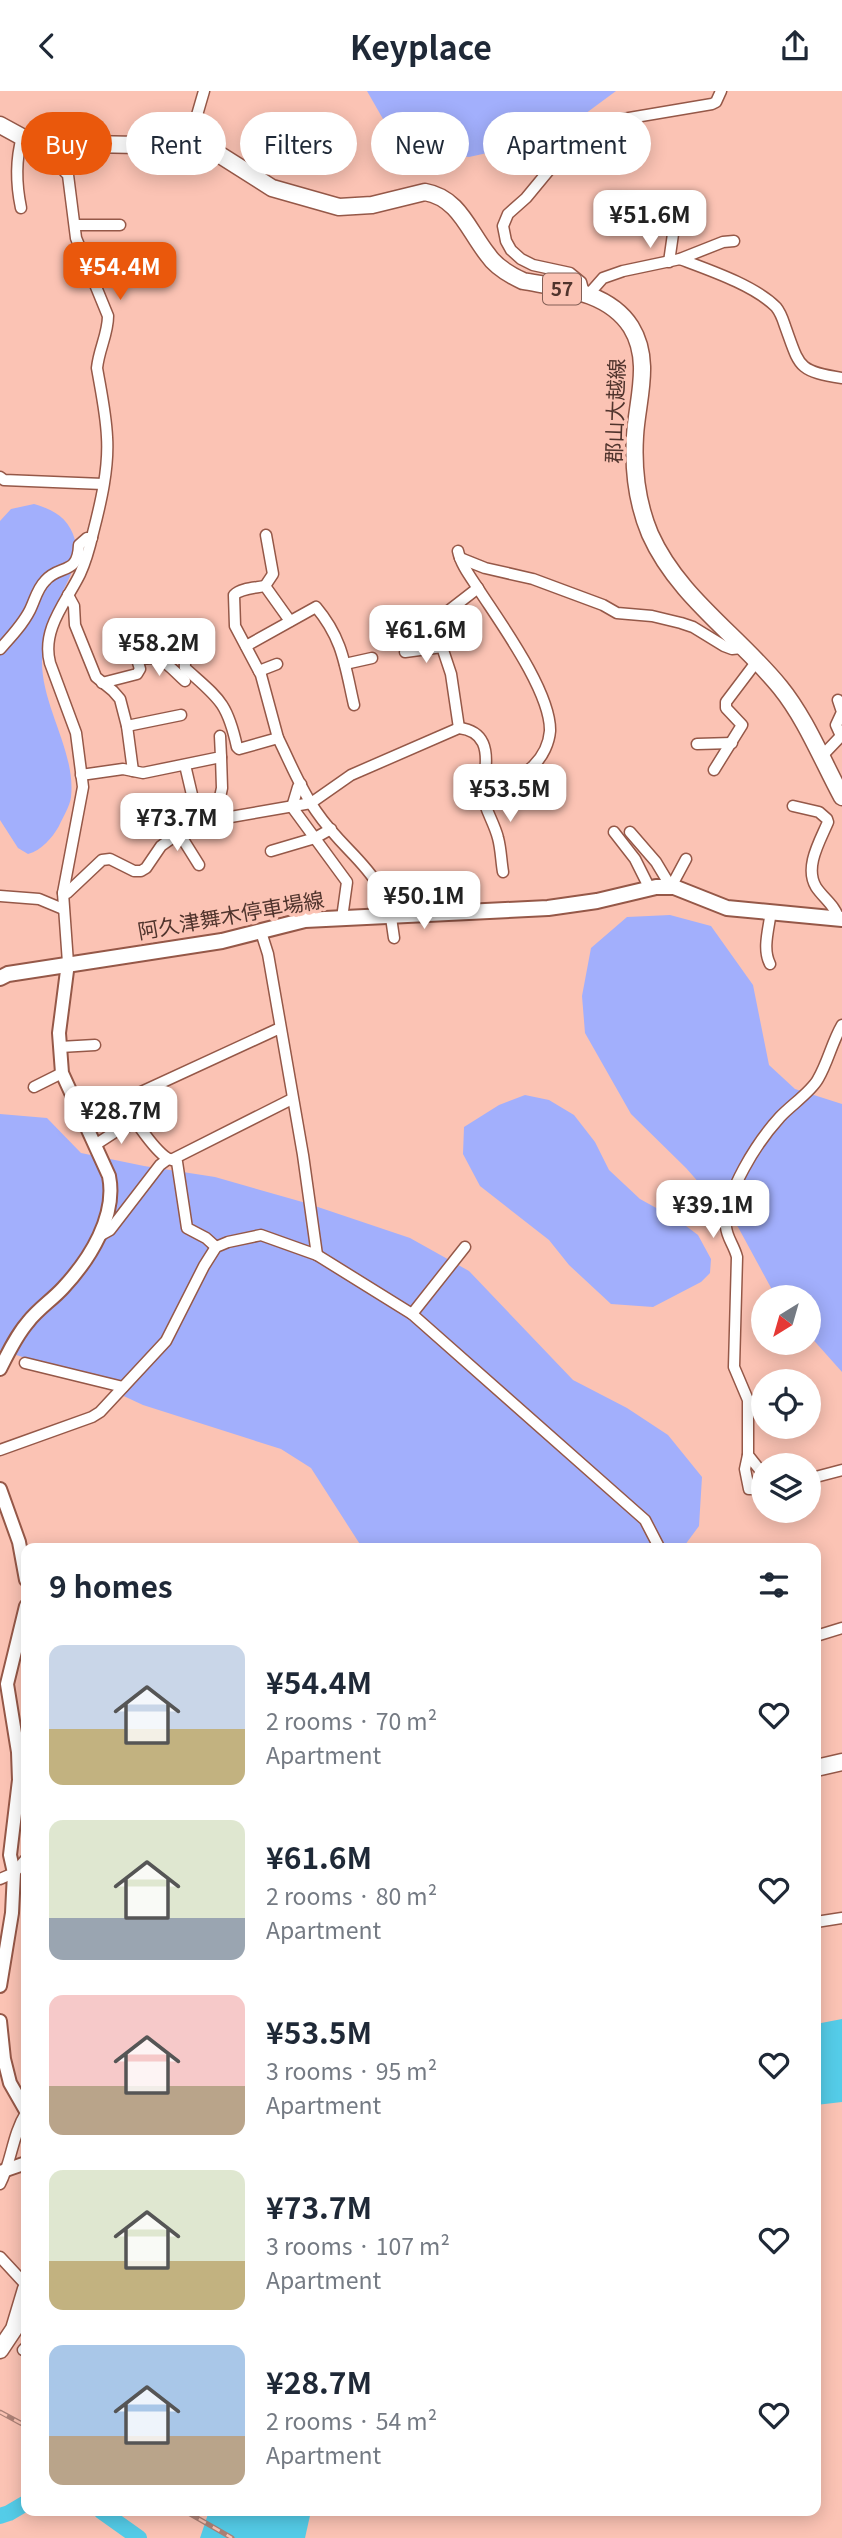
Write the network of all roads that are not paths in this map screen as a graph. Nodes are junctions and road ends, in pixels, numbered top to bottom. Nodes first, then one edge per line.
1 (204, 91) edge
2 (721, 91) edge
3 (198, 112) edge
4 (651, 114) edge
5 (0, 125) edge
6 (21, 137) edge
7 (21, 142) edge
8 (226, 159) edge
9 (68, 175) edge
10 (545, 175) edge
11 (663, 207) dead end
12 (21, 208) dead end
13 (75, 225) junction
14 (120, 225) dead end
15 (734, 241) dead end
16 (680, 259) junction
17 (669, 262) junction
18 (586, 294) junction
19 (842, 379) edge
20 (0, 478) edge
21 (103, 484) junction
22 (266, 534) dead end
23 (92, 538) junction
24 (265, 586) junction
25 (478, 588) junction
26 (68, 595) junction
27 (392, 617) dead end
28 (290, 621) junction
29 (440, 642) junction
30 (246, 646) junction
31 (742, 648) junction
32 (0, 649) edge
33 (405, 652) dead end
34 (372, 658) dead end
35 (137, 660) junction
36 (757, 661) junction
37 (345, 663) junction
38 (277, 664) dead end
39 (258, 671) junction
40 (185, 681) dead end
41 (102, 683) junction
42 (838, 700) dead end
43 (354, 705) dead end
44 (181, 715) dead end
45 (127, 726) junction
46 (459, 728) junction
47 (220, 736) dead end
48 (278, 738) junction
49 (732, 743) junction
50 (697, 744) dead end
51 (221, 757) junction
52 (821, 757) junction
53 (185, 765) junction
54 (133, 771) junction
55 (713, 771) dead end
56 (485, 773) junction
57 (81, 775) junction
58 (301, 784) junction
59 (842, 797) edge
60 (193, 799) dead end
61 (311, 803) junction
62 (793, 806) dead end
63 (292, 807) junction
64 (219, 819) junction
65 (331, 829) junction
66 (614, 832) dead end
67 (630, 832) dead end
68 (179, 833) junction
69 (315, 838) junction
70 (271, 851) dead end
71 (686, 859) dead end
72 (199, 865) dead end
73 (503, 871) dead end
74 (671, 887) junction
75 (650, 888) junction
76 (63, 893) junction
77 (0, 896) edge
78 (63, 909) junction
79 (771, 911) junction
80 (392, 915) junction
81 (342, 918) junction
82 (840, 919) edge
83 (261, 932) junction
84 (394, 938) dead end
85 (68, 963) junction
86 (770, 964) dead end
87 (0, 978) edge
88 (842, 1024) edge
89 (280, 1028) junction
90 (95, 1045) dead end
91 (60, 1047) junction
92 (62, 1073) junction
93 (34, 1087) dead end
94 (292, 1099) junction
95 (136, 1123) junction
96 (95, 1145) junction
97 (171, 1159) junction
98 (97, 1238) junction
99 (216, 1247) junction
100 (465, 1247) dead end
101 (317, 1255) junction
102 (412, 1314) junction
103 (25, 1363) dead end
104 (0, 1369) edge
105 (123, 1387) junction
106 (0, 1450) edge
107 (748, 1455) junction
108 (751, 1459) edge
109 (842, 1470) edge
110 (821, 1476) edge
111 (0, 1489) edge
112 (751, 1489) edge
113 (657, 1543) edge
114 (21, 1553) edge
115 (21, 1623) edge
116 (842, 1628) edge
117 (821, 1634) edge
118 (3, 1683) edge
119 (21, 1747) edge
120 (21, 1761) edge
121 (842, 1762) edge
122 (821, 1767) edge
123 (21, 1865) edge
124 (14, 1873) junction
125 (0, 1879) edge
126 (842, 1919) edge
127 (821, 1921) edge
128 (4, 1944) edge
129 (0, 1986) edge
130 (0, 2021) edge
131 (2, 2059) edge
132 (21, 2103) edge
133 (21, 2121) edge
134 (21, 2165) edge
135 (4, 2170) edge
136 (0, 2184) edge
137 (2, 2264) edge
138 (21, 2282) edge
139 (21, 2304) edge
140 (0, 2350) edge

1 - 3 street
2 - 4 street
5 - 6 main road, 郡山大越線 / 57
7 - 12 street
8 - 18 main road, 郡山大越線 / 57
9 - 13 street
10 - 18 street
11 - 17 street
13 - 14 street
13 - 21 street
15 - 16 street
16 - 17 street
16 - 19 street
17 - 18 street
18 - 31 main road, 郡山大越線 / 57
20 - 21 street
21 - 23 street
22 - 24 street
23 - 26 street
23 - 32 street
24 - 28 street
24 - 30 street
25 - 29 street
25 - 31 street
25 - 56 street
26 - 41 street
26 - 57 street
27 - 29 street
28 - 30 street
28 - 37 street
29 - 33 street
29 - 46 street
30 - 39 street
31 - 36 main road, 郡山大越線 / 57
34 - 37 street
35 - 40 street
35 - 41 street
35 - 48 street
36 - 49 street
36 - 52 main road, 郡山大越線 / 57
37 - 43 street
38 - 39 street
39 - 48 street
41 - 45 street
42 - 52 street
44 - 45 street
45 - 54 street
46 - 56 street
46 - 61 street
47 - 51 street
48 - 58 street
49 - 50 street
49 - 55 street
51 - 53 street
51 - 64 street
52 - 59 main road, 郡山大越線 / 57
53 - 54 street
53 - 60 street
54 - 57 street
56 - 73 street
57 - 76 street
58 - 61 street
58 - 63 street
61 - 63 street
61 - 65 street
62 - 82 street
63 - 64 street
63 - 69 street
64 - 68 street
65 - 69 street
65 - 80 street
66 - 75 street
67 - 74 street
68 - 72 street
68 - 76 street
69 - 70 street
69 - 81 street
71 - 74 street
74 - 75 main road, 阿久津舞木停車場線
74 - 79 main road, 阿久津舞木停車場線
75 - 80 main road, 阿久津舞木停車場線
76 - 78 street
77 - 78 street
78 - 85 street
79 - 82 main road, 阿久津舞木停車場線
79 - 86 street
80 - 81 main road, 阿久津舞木停車場線
80 - 84 street
81 - 83 main road, 阿久津舞木停車場線
83 - 85 main road, 阿久津舞木停車場線
83 - 89 street
85 - 87 main road, 阿久津舞木停車場線
85 - 91 street
88 - 107 street
89 - 94 street
89 - 95 street
90 - 91 street
91 - 92 street
92 - 93 street
92 - 96 street
94 - 97 street
94 - 101 street
95 - 96 street
95 - 97 street
96 - 98 street
97 - 98 street
97 - 99 street
98 - 104 street
99 - 101 street
99 - 105 street
100 - 102 street
101 - 102 street
102 - 113 street
103 - 105 street
105 - 106 street
107 - 108 street
107 - 112 street
109 - 110 street
111 - 114 street
115 - 118 street
116 - 117 street
118 - 119 street
120 - 124 street
121 - 122 main road
123 - 124 street
124 - 125 street
124 - 128 street
126 - 127 street
128 - 129 street
130 - 131 street
131 - 132 street
133 - 135 street
134 - 135 street
135 - 136 street
137 - 138 street
139 - 140 main road

